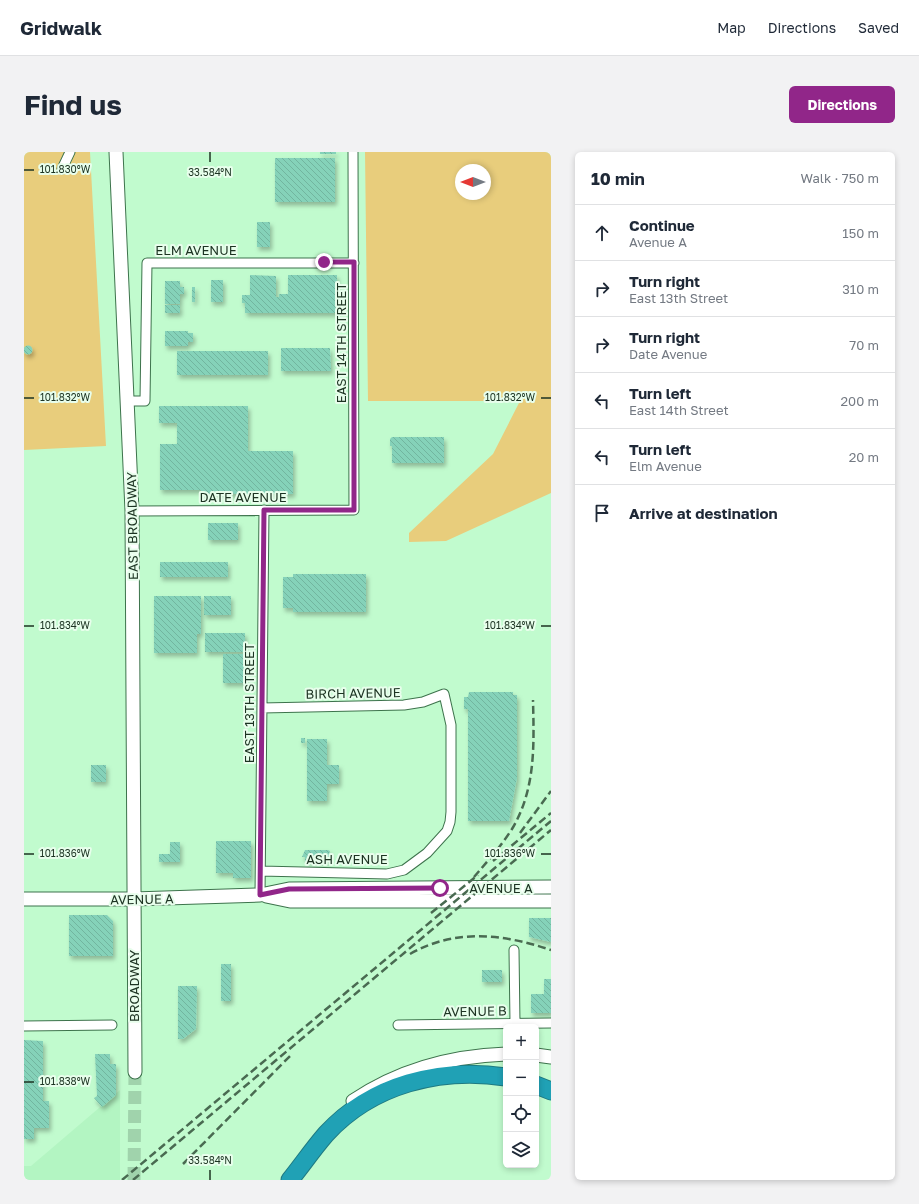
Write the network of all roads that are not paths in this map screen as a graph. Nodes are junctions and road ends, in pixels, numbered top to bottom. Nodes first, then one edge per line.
1 (70, 152) edge
2 (116, 152) edge
3 (353, 152) edge
4 (62, 169) dead end
5 (354, 262) junction
6 (126, 401) junction
7 (264, 510) junction
8 (354, 510) joint
9 (132, 511) junction
10 (262, 708) junction
11 (427, 853) joint
12 (260, 871) junction
13 (551, 887) edge
14 (260, 895) junction
15 (24, 899) edge
16 (134, 900) junction
17 (551, 901) edge
18 (514, 950) dead end
19 (551, 1023) edge
20 (503, 1024) edge
21 (515, 1024) joint
22 (112, 1025) dead end
23 (398, 1025) dead end
24 (24, 1026) edge
25 (503, 1054) edge
26 (539, 1055) edge
27 (551, 1057) edge
28 (135, 1072) tunnel mouth
29 (503, 1077) edge
30 (539, 1086) edge
31 (551, 1091) edge
32 (290, 1180) edge

1 - 4 street
2 - 6 main road, EAST BROADWAY
3 - 5 street, EAST 14TH STREET
5 - 6 street, ELM AVENUE
5 - 8 street, EAST 14TH STREET
6 - 9 main road, EAST BROADWAY
7 - 8 street, DATE AVENUE
7 - 9 street, DATE AVENUE
7 - 10 street, EAST 13TH STREET
9 - 16 main road, EAST BROADWAY
10 - 11 street, BIRCH AVENUE
10 - 12 street, EAST 13TH STREET
11 - 12 street, ASH AVENUE
12 - 14 street, EAST 13TH STREET
13 - 14 main road, AVENUE A
14 - 16 main road, AVENUE A
14 - 17 main road, AVENUE A
15 - 16 main road, AVENUE A
16 - 28 main road, BROADWAY
18 - 21 street
19 - 21 street, AVENUE B
20 - 23 street, AVENUE B
22 - 24 street
25 - 32 main road
26 - 27 main road
29 - 32 highway
30 - 31 highway

